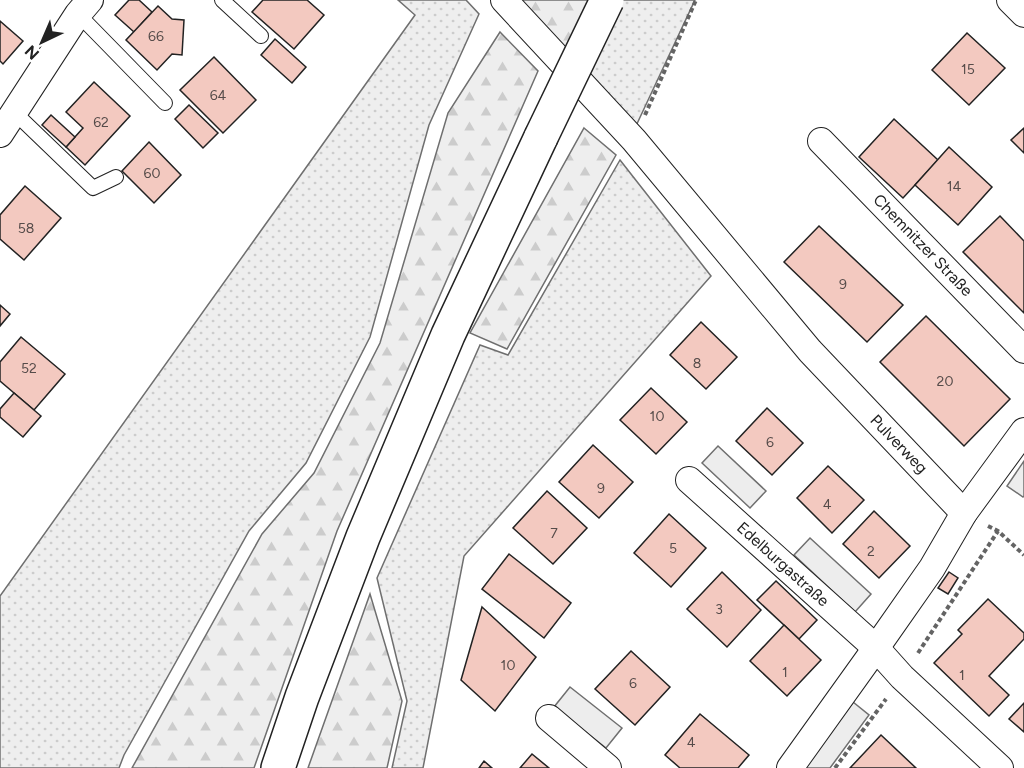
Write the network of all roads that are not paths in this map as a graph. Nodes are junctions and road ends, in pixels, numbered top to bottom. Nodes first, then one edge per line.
1 (222, 0) edge
2 (504, 0) edge
3 (607, 0) edge
4 (1010, 0) edge
5 (77, 5) edge
6 (1024, 14) edge
7 (261, 36) dead end
8 (165, 103) dead end
9 (14, 112) junction
10 (0, 134) edge
11 (821, 141) dead end
12 (116, 177) dead end
13 (1024, 350) edge
14 (1024, 431) edge
15 (689, 480) dead end
16 (964, 513) junction
17 (876, 648) junction
18 (549, 718) dead end
19 (278, 768) edge
20 (608, 768) edge
21 (790, 768) edge
22 (1000, 768) edge

1 - 7 lane
2 - 16 street, Pulverweg
3 - 19 main road, bridge
4 - 6 street
5 - 8 lane
5 - 9 street
9 - 10 street
9 - 12 lane
11 - 13 street, Chemnitzer Straße
14 - 16 street
15 - 17 street, Edelburgastraße
16 - 17 street
17 - 21 street
17 - 22 street, Edelburgastraße
18 - 20 street

